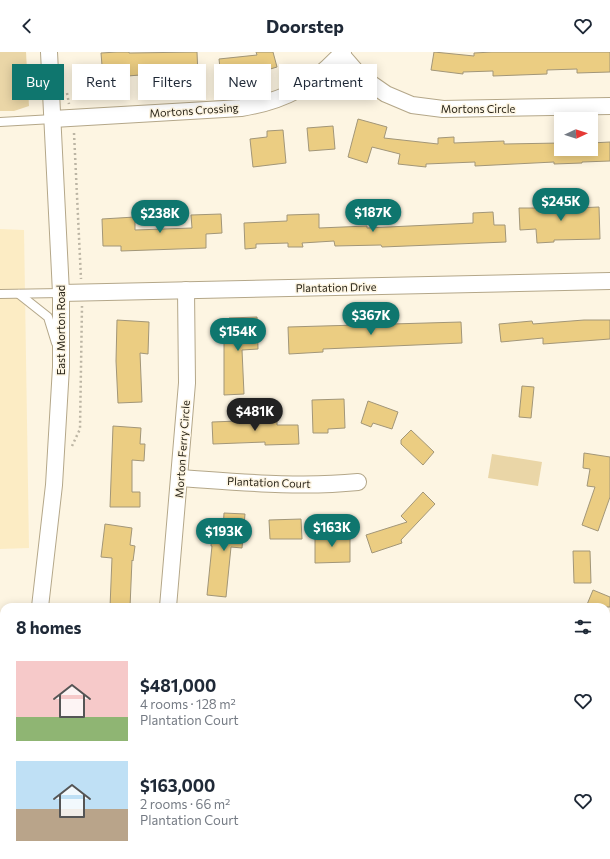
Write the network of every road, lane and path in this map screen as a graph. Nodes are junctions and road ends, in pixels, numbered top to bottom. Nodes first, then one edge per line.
1 (49, 52) edge
2 (342, 53) edge
3 (610, 106) edge
4 (53, 119) junction
5 (0, 122) edge
6 (610, 281) edge
7 (186, 290) junction
8 (61, 293) junction
9 (0, 294) edge
10 (19, 294) junction
11 (61, 359) junction
12 (180, 478) junction
13 (358, 482) dead end
14 (41, 603) edge
15 (168, 603) edge

1 - 4 street, East Morton Road
2 - 3 street, Mortons Circle
2 - 4 street, Mortons Crossing
4 - 5 lane
4 - 8 street, East Morton Road
6 - 7 street, Plantation Drive
7 - 8 street, Plantation Drive
7 - 12 street, Morton Ferry Circle
8 - 10 lane
8 - 11 street, East Morton Road
9 - 10 lane
10 - 11 lane
11 - 14 street, East Morton Road
12 - 13 street, Plantation Court
12 - 15 street, Morton Ferry Circle

